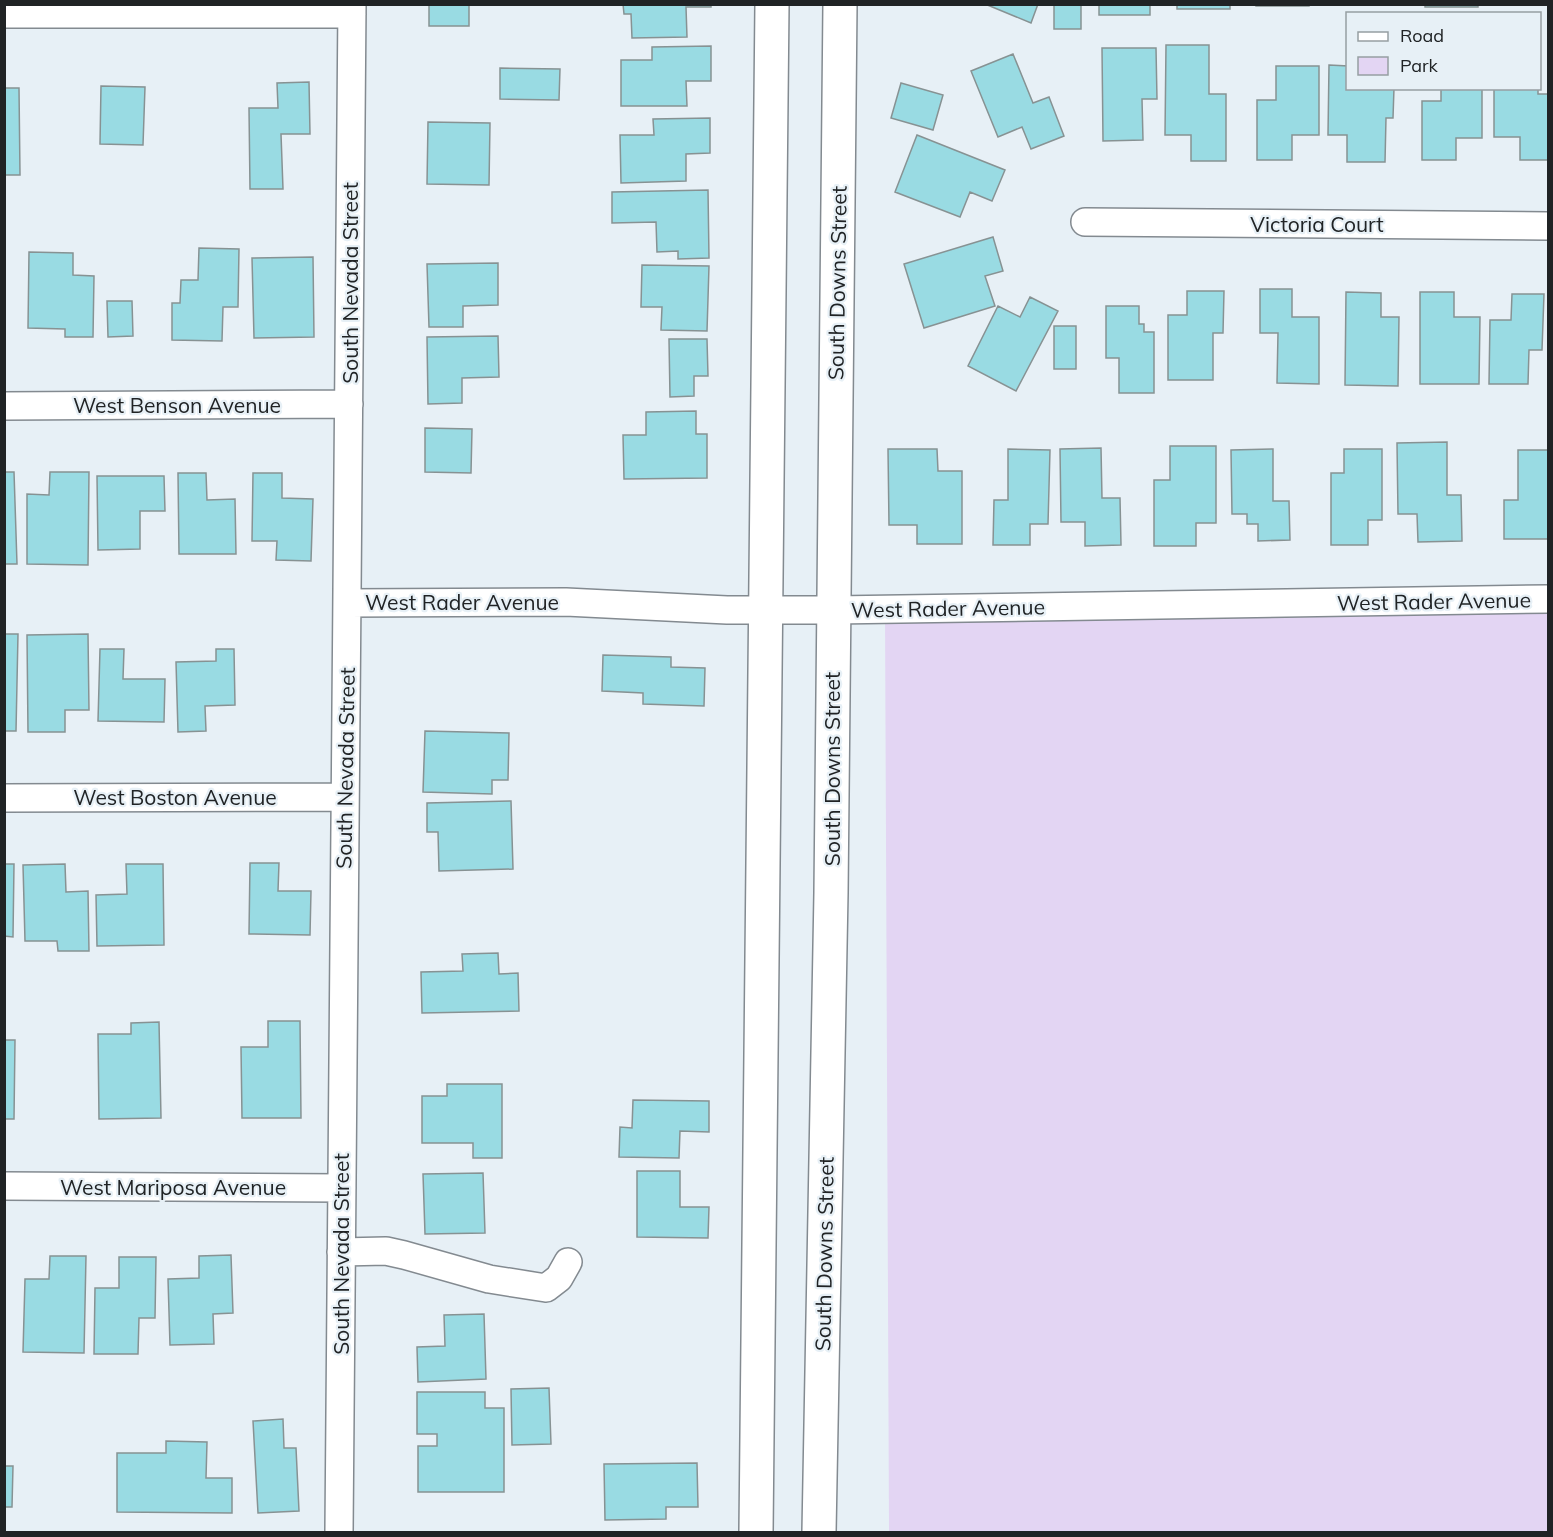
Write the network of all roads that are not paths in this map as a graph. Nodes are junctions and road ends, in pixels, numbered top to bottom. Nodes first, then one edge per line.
1 (772, 4) edge
2 (840, 4) edge
3 (352, 9) edge
4 (4, 15) edge
5 (1085, 222) dead end
6 (1548, 226) edge
7 (349, 404) junction
8 (4, 406) edge
9 (1548, 599) edge
10 (347, 603) junction
11 (765, 609) junction
12 (834, 610) junction
13 (345, 797) junction
14 (4, 798) edge
15 (4, 1186) edge
16 (342, 1188) junction
17 (341, 1252) junction
18 (568, 1262) dead end
19 (339, 1533) edge
20 (756, 1533) edge
21 (819, 1533) edge

1 - 11 main road
2 - 12 main road, South Downs Street
3 - 4 street
3 - 7 street, South Nevada Street
5 - 6 street, Victoria Court
7 - 8 street, West Benson Avenue
7 - 10 street, South Nevada Street
9 - 12 street, West Rader Avenue
10 - 11 street, West Rader Avenue
10 - 13 street, South Nevada Street
11 - 12 street, West Rader Avenue
11 - 20 main road
12 - 21 main road, South Downs Street
13 - 14 street, West Boston Avenue
13 - 16 street, South Nevada Street
15 - 16 street, West Mariposa Avenue
16 - 17 street, South Nevada Street
17 - 18 street
17 - 19 street, South Nevada Street

